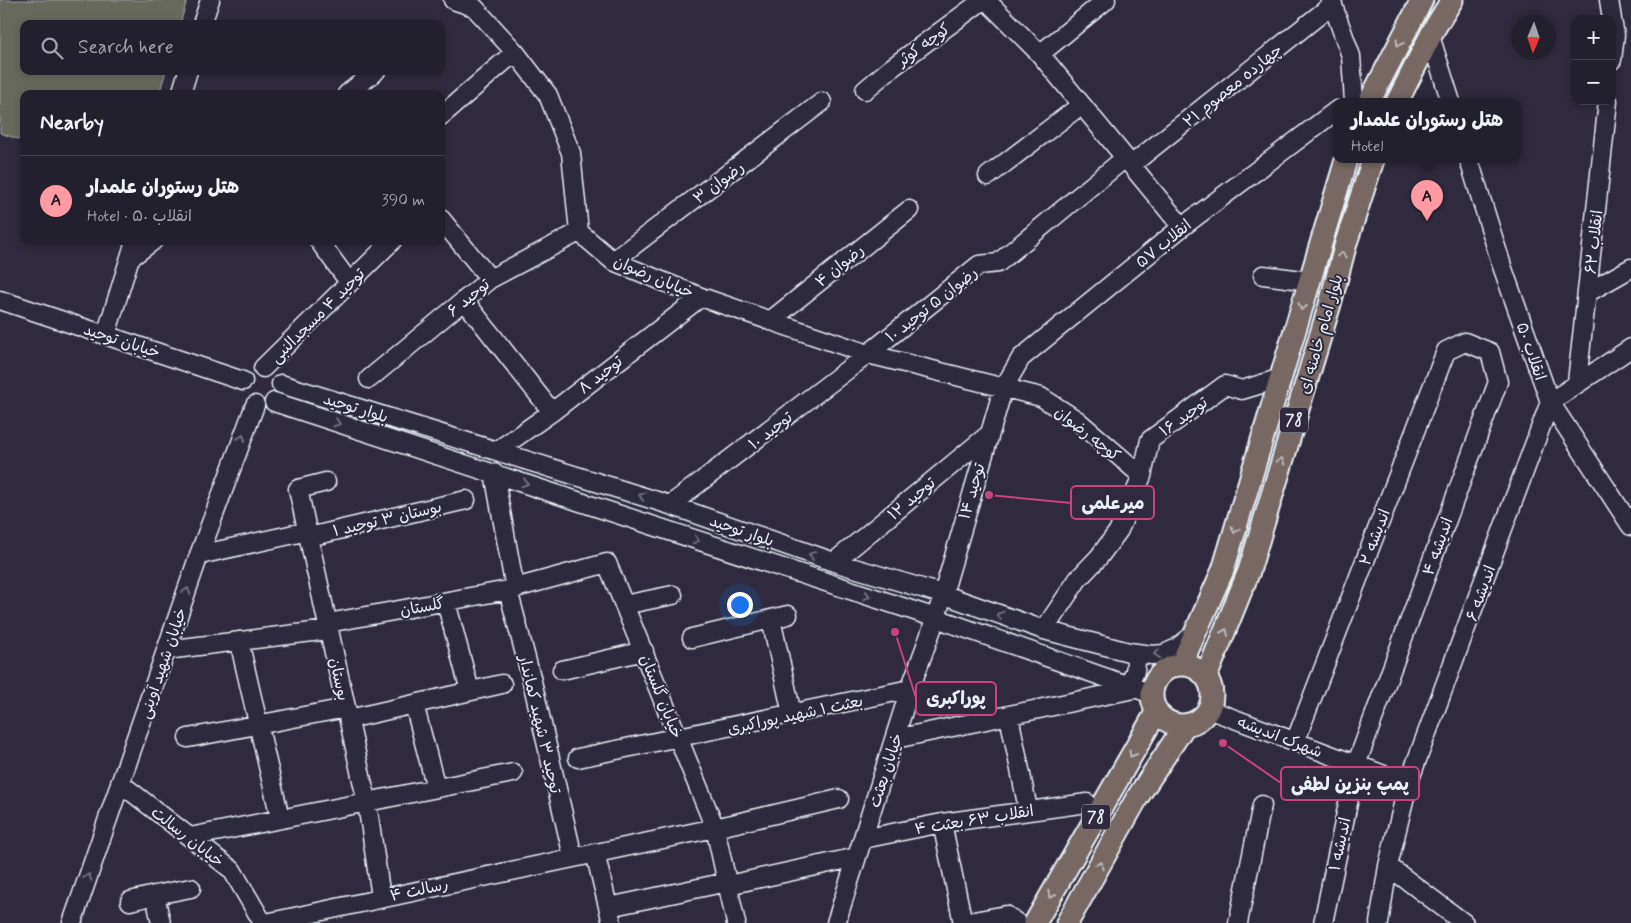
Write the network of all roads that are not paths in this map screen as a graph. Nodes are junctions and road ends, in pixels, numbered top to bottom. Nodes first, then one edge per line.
1 (210, 0) edge
2 (985, 0) edge
3 (1106, 0) edge
4 (1422, 0) edge
5 (1452, 0) edge
6 (1609, 0) edge
7 (458, 1) edge
8 (1332, 2) edge
9 (1611, 15) edge
10 (203, 20) edge
11 (1430, 36) junction
12 (515, 52) junction
13 (1040, 54) junction
14 (187, 75) edge
15 (371, 75) edge
16 (182, 90) edge
17 (353, 90) edge
18 (865, 90) dead end
19 (1356, 98) edge
20 (1358, 98) edge
21 (1399, 98) edge
22 (1450, 98) edge
23 (822, 102) dead end
24 (1081, 105) junction
25 (1608, 105) edge
26 (445, 113) edge
27 (1333, 113) edge
28 (1128, 162) junction
29 (1344, 163) edge
30 (1372, 163) edge
31 (1470, 163) edge
32 (988, 176) dead end
33 (909, 210) dead end
34 (445, 225) edge
35 (1182, 227) junction
36 (579, 232) junction
37 (134, 245) edge
38 (148, 245) edge
39 (321, 245) edge
40 (388, 245) edge
41 (130, 258) junction
42 (614, 262) junction
43 (998, 263) joint
44 (1631, 268) edge
45 (1263, 275) dead end
46 (490, 279) junction
47 (1310, 281) junction
48 (350, 282) junction
49 (1587, 293) junction
50 (701, 296) junction
51 (0, 300) edge
52 (464, 300) junction
53 (770, 321) junction
54 (106, 335) junction
55 (1465, 342) joint
56 (1631, 348) edge
57 (868, 354) junction
58 (263, 368) junction
59 (1281, 378) junction
60 (369, 379) dead end
61 (244, 381) junction
62 (1577, 382) junction
63 (281, 384) junction
64 (1002, 389) junction
65 (317, 395) junction
66 (1274, 400) junction
67 (274, 402) junction
68 (1550, 402) junction
69 (1299, 404) junction
70 (255, 405) junction
71 (552, 412) junction
72 (308, 413) junction
73 (988, 435) junction
74 (498, 450) junction
75 (494, 473) junction
76 (1142, 476) junction
77 (326, 482) dead end
78 (1244, 499) junction
79 (466, 500) dead end
80 (1268, 504) junction
81 (670, 505) junction
82 (1631, 526) edge
83 (308, 534) junction
84 (199, 555) junction
85 (834, 562) junction
86 (512, 590) junction
87 (942, 594) junction
88 (673, 595) dead end
89 (446, 602) junction
90 (624, 605) junction
91 (788, 615) dead end
92 (936, 618) junction
93 (770, 619) junction
94 (328, 627) junction
95 (1044, 630) junction
96 (1198, 630) junction
97 (692, 638) dead end
98 (239, 641) junction
99 (166, 650) junction
100 (644, 651) junction
101 (1135, 653) junction
102 (1181, 665) junction
103 (562, 670) dead end
104 (1206, 677) junction
105 (502, 684) dead end
106 (910, 689) junction
107 (470, 691) junction
108 (1142, 695) junction
109 (414, 704) junction
110 (1208, 709) junction
111 (347, 714) junction
112 (792, 714) junction
113 (1009, 716) junction
114 (257, 725) junction
115 (1185, 725) junction
116 (188, 738) dead end
117 (679, 739) junction
118 (895, 739) junction
119 (1295, 742) junction
120 (578, 758) dead end
121 (1356, 765) junction
122 (514, 773) dead end
123 (120, 783) junction
124 (1408, 784) junction
125 (436, 788) junction
126 (839, 799) dead end
127 (1087, 802) dead end
128 (367, 803) junction
129 (1262, 804) dead end
130 (1028, 809) junction
131 (280, 818) junction
132 (942, 823) junction
133 (715, 828) junction
134 (190, 837) junction
135 (863, 839) junction
136 (595, 853) junction
137 (573, 857) junction
138 (857, 857) junction
139 (1388, 866) junction
140 (727, 883) junction
141 (191, 888) dead end
142 (156, 895) junction
143 (382, 897) junction
144 (130, 900) dead end
145 (610, 915) edge
146 (72, 923) edge
147 (161, 923) edge
148 (264, 923) edge
149 (736, 923) edge
150 (836, 923) edge
151 (963, 923) edge
152 (1017, 923) edge
153 (1036, 923) edge
154 (1067, 923) edge
155 (1238, 923) edge
156 (1323, 923) edge
157 (1379, 923) edge
158 (1464, 923) edge

1 - 10 street
2 - 13 street
2 - 18 street, کوچه کوثر
3 - 13 street
4 -> 20 main road
5 - 11 main road
6 - 9 street
7 - 12 street
8 - 19 street
8 - 28 street, چهارده معصوم ۲۱
11 - 21 main road
11 - 22 street
12 - 26 street
12 - 36 street
13 - 24 street
14 - 16 street
15 - 17 street
23 - 42 street, رضوان ۳
24 - 28 street
24 - 32 street
25 - 49 street, انقلاب ۶۲
27 - 35 street, انقلاب ۵۷
28 - 35 street
28 - 43 street, چهارده معصوم ۲۱
29 - 47 main road, بلوار امام خامنه ای / 78
69 -> 30 main road, بلوار امام خامنه ای / 78
31 - 68 street, انقلاب ۵۰
33 - 53 street, رضوان ۴
34 - 46 street
35 - 64 street, انقلاب ۵۷
36 - 42 street, خیابان رضوان
36 - 46 street, توحید ۶
37 - 41 street
38 - 41 street
39 - 48 street
40 - 48 street, توحید ۴ مسجدالنبی
41 - 54 street
42 - 50 street, خیابان رضوان
43 - 57 street, رضوان ۵ توحید ۱۰
44 - 49 street
45 - 47 street
46 - 52 street, توحید ۶
47 -> 59 main road, بلوار امام خامنه ای / 78
48 - 58 street, توحید ۴ مسجدالنبی
49 - 62 street, انقلاب ۶۲
50 - 53 street, خیابان رضوان
50 - 71 street, توحید ۸
51 - 54 street, خیابان توحید
52 - 60 street, توحید ۶
52 - 71 street
53 - 57 street, خیابان رضوان
54 - 61 street, خیابان توحید
55 - 119 street, اندیشه ۲
55 - 121 street, اندیشه ۴
56 - 62 street
57 - 64 street, خیابان رضوان
57 - 81 street, توحید ۱۰
58 - 61 street
58 - 63 street
59 - 66 main road, بلوار امام خامنه ای / 78
59 - 76 street, توحید ۱۶
61 - 70 street
62 - 68 street
63 - 65 street, بلوار توحید
63 - 67 street
64 - 73 street, توحید ۱۴
64 - 76 street, کوچه رضوان
65 - 72 street
65 - 74 street, بلوار توحید
66 - 69 main road
66 - 78 main road, بلوار امام خامنه ای / 78
67 - 70 street
67 - 72 street, بلوار توحید
68 - 82 street, انقلاب ۵۰
68 - 124 street, اندیشه ۶
80 -> 69 main road, بلوار امام خامنه ای / 78
84 -> 70 street, خیابان شهید آوینی
71 - 74 street, توحید ۸
72 -> 75 street, بلوار توحید
73 - 85 street, توحید ۱۲
73 - 87 street, توحید ۱۴
81 -> 74 street, بلوار توحید
75 - 86 street, توحید ۳ شهید کماندار
75 -> 92 street, بلوار توحید
76 - 95 street, توحید ۱۶
77 - 83 street, بوستان
78 - 80 main road
78 -> 96 main road, بلوار امام خامنه ای / 78
79 - 83 street, بوستان ۳ توحید ۱
104 -> 80 main road, بلوار امام خامنه ای / 78
85 -> 81 street, بلوار توحید
83 - 84 street, بوستان ۳ توحید ۱
83 - 94 street, بوستان
99 -> 84 street, خیابان شهید آوینی
85 - 87 street, بلوار توحید
86 - 89 street, گلستان
86 - 90 street, خیابان گلستان
86 - 137 street, توحید ۳ شهید کماندار
87 - 92 street, توحید ۱۴
95 -> 87 street, بلوار توحید
88 - 90 street
89 - 94 street, گلستان
89 - 107 street
90 - 100 street, خیابان گلستان
91 - 93 street
92 - 106 street, خیابان بعثت
92 - 108 street, بلوار توحید
93 - 97 street
93 - 112 street
94 - 98 street, گلستان
94 - 111 street, بوستان
95 - 101 street, بلوار توحید
96 -> 101 street, بلوار توحید
96 - 102 main road, بلوار امام خامنه ای / 78
98 - 99 street, گلستان
98 - 114 street
99 - 123 street, خیابان شهید آوینی
100 - 103 street
100 - 117 street, خیابان گلستان
101 - 108 street
102 - 104 main road
102 - 108 main road, 78
104 - 110 main road
105 - 107 street
106 - 112 street, بعثت ۱ شهید پوراکبری
106 - 118 street, خیابان بعثت
107 - 109 street
108 - 113 street
108 - 115 main road
108 -> 153 main road, 78
109 - 111 street
109 - 125 street
110 - 115 main road, 78
110 - 119 street, شهرک اندیشه
111 - 114 street
111 - 128 street, بوستان
112 - 117 street, بعثت ۱ شهید پوراکبری
113 - 118 street
113 - 130 street
114 - 116 street
114 - 131 street
154 -> 115 main road, 78
117 - 120 street, بعثت ۱ شهید پوراکبری
117 - 133 street, خیابان گلستان
118 - 135 street, خیابان بعثت
119 - 121 street, شهرک اندیشه
121 - 124 street, شهرک اندیشه
121 - 156 street, اندیشه ۱
122 - 125 street
123 - 134 street, خیابان رسالت
146 -> 123 street, خیابان شهید آوینی
124 - 139 street, اندیشه ۶
125 - 128 street
126 - 133 street, رسالت ۴
127 - 130 street, انقلاب ۶۳ بعثت ۴
128 - 131 street
128 - 143 street, بوستان
129 - 155 street
130 - 132 street, انقلاب ۶۳ بعثت ۴
131 - 134 street
132 - 135 street, انقلاب ۶۳ بعثت ۴
132 - 151 street
133 - 136 street, رسالت ۴
133 - 140 street, خیابان گلستان
134 - 148 street, خیابان رسالت
135 - 138 street, خیابان بعثت
136 - 137 street, رسالت ۴
136 - 145 street
137 - 143 street, رسالت ۴
138 - 140 street
138 - 150 street, خیابان بعثت
139 - 157 street, اندیشه ۶
139 - 158 street
140 - 145 street
140 - 149 street, خیابان گلستان
141 - 142 street
142 - 144 street
142 - 147 street
143 - 148 street, رسالت ۴
151 - 152 street

